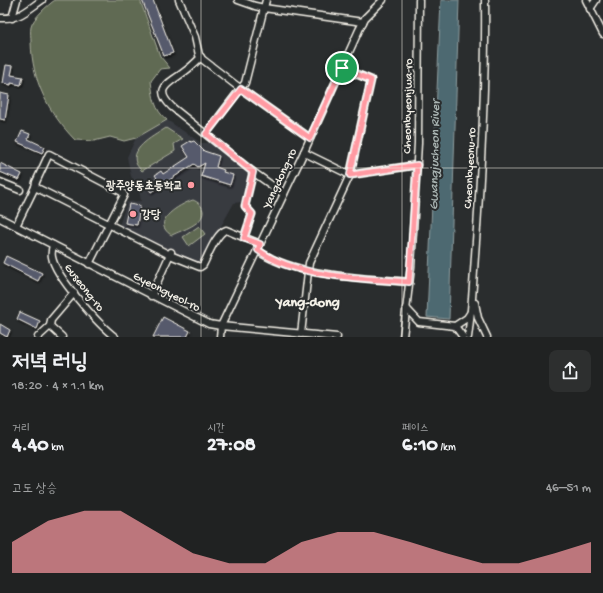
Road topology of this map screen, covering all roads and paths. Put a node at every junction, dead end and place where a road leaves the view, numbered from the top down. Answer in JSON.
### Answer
{"nodes":[{"id":1,"x":17,"y":0,"type":"edge"},
{"id":2,"x":42,"y":0,"type":"edge"},
{"id":3,"x":179,"y":0,"type":"edge"},
{"id":4,"x":238,"y":0,"type":"edge"},
{"id":5,"x":266,"y":0,"type":"edge"},
{"id":6,"x":419,"y":0,"type":"edge"},
{"id":7,"x":485,"y":0,"type":"edge"},
{"id":8,"x":586,"y":0,"type":"edge"},
{"id":9,"x":596,"y":0,"type":"edge"},
{"id":10,"x":383,"y":1,"type":"edge"},
{"id":11,"x":264,"y":8,"type":"junction"},
{"id":12,"x":590,"y":9,"type":"junction"},
{"id":13,"x":0,"y":18,"type":"edge"},
{"id":14,"x":12,"y":18,"type":"junction"},
{"id":15,"x":363,"y":22,"type":"junction"},
{"id":16,"x":603,"y":34,"type":"edge"},
{"id":17,"x":203,"y":60,"type":"junction"},
{"id":18,"x":342,"y":68,"type":"junction"},
{"id":19,"x":241,"y":89,"type":"junction"},
{"id":20,"x":206,"y":134,"type":"junction"},
{"id":21,"x":310,"y":138,"type":"junction"},
{"id":22,"x":304,"y":152,"type":"junction"},
{"id":23,"x":417,"y":165,"type":"junction"},
{"id":24,"x":253,"y":172,"type":"junction"},
{"id":25,"x":350,"y":175,"type":"junction"},
{"id":26,"x":0,"y":182,"type":"edge"},
{"id":27,"x":35,"y":187,"type":"junction"},
{"id":28,"x":20,"y":190,"type":"dead end"},
{"id":29,"x":284,"y":194,"type":"junction"},
{"id":30,"x":0,"y":218,"type":"edge"},
{"id":31,"x":109,"y":224,"type":"junction"},
{"id":32,"x":16,"y":226,"type":"junction"},
{"id":33,"x":244,"y":238,"type":"junction"},
{"id":34,"x":260,"y":244,"type":"junction"},
{"id":35,"x":53,"y":245,"type":"junction"},
{"id":36,"x":258,"y":250,"type":"junction"},
{"id":37,"x":170,"y":253,"type":"junction"},
{"id":38,"x":89,"y":264,"type":"junction"},
{"id":39,"x":308,"y":270,"type":"junction"},
{"id":40,"x":409,"y":282,"type":"junction"},
{"id":41,"x":473,"y":290,"type":"junction"},
{"id":42,"x":74,"y":293,"type":"junction"},
{"id":43,"x":151,"y":296,"type":"junction"},
{"id":44,"x":406,"y":308,"type":"junction"},
{"id":45,"x":472,"y":308,"type":"junction"},
{"id":46,"x":50,"y":326,"type":"junction"},
{"id":47,"x":221,"y":326,"type":"junction"},
{"id":48,"x":454,"y":326,"type":"junction"},
{"id":49,"x":300,"y":334,"type":"junction"},
{"id":50,"x":38,"y":337,"type":"edge"},
{"id":51,"x":62,"y":337,"type":"edge"},
{"id":52,"x":114,"y":337,"type":"edge"},
{"id":53,"x":220,"y":337,"type":"edge"},
{"id":54,"x":337,"y":337,"type":"edge"},
{"id":55,"x":403,"y":337,"type":"edge"},
{"id":56,"x":463,"y":337,"type":"edge"},
{"id":57,"x":468,"y":337,"type":"edge"},
{"id":58,"x":487,"y":337,"type":"edge"}],
"edges":[{"from":1,"to":14,"type":"street"},
{"from":2,"to":14,"type":"street"},
{"from":3,"to":17,"type":"street"},
{"from":4,"to":11,"type":"street"},
{"from":5,"to":11,"type":"street"},
{"from":6,"to":23,"type":"street","name":"Cheonbyeonjwa-ro"},
{"from":7,"to":41,"type":"street","name":"Cheonbyeonu-ro"},
{"from":8,"to":12,"type":"street"},
{"from":9,"to":12,"type":"street"},
{"from":10,"to":15,"type":"street","name":"Yangdong-ro"},
{"from":11,"to":15,"type":"street"},
{"from":11,"to":19,"type":"street"},
{"from":12,"to":16,"type":"street"},
{"from":13,"to":14,"type":"street"},
{"from":15,"to":18,"type":"street","name":"Yangdong-ro"},
{"from":17,"to":19,"type":"street"},
{"from":17,"to":20,"type":"street"},
{"from":18,"to":21,"type":"street","name":"Yangdong-ro"},
{"from":18,"to":25,"type":"street"},
{"from":19,"to":20,"type":"street"},
{"from":19,"to":21,"type":"street"},
{"from":20,"to":24,"type":"street"},
{"from":21,"to":22,"type":"street","name":"Yangdong-ro"},
{"from":22,"to":25,"type":"street"},
{"from":22,"to":29,"type":"street","name":"Yangdong-ro"},
{"from":23,"to":25,"type":"street"},
{"from":23,"to":40,"type":"street","name":"Cheonbyeonjwa-ro"},
{"from":24,"to":29,"type":"street"},
{"from":24,"to":33,"type":"street"},
{"from":25,"to":39,"type":"street"},
{"from":26,"to":28,"type":"street"},
{"from":27,"to":31,"type":"street"},
{"from":27,"to":31,"type":"street"},
{"from":27,"to":32,"type":"street"},
{"from":29,"to":34,"type":"street","name":"Yangdong-ro"},
{"from":30,"to":32,"type":"street","name":"Gyeongyeol-ro"},
{"from":31,"to":37,"type":"street"},
{"from":31,"to":38,"type":"street"},
{"from":32,"to":35,"type":"street","name":"Gyeongyeol-ro"},
{"from":33,"to":34,"type":"street"},
{"from":33,"to":37,"type":"street"},
{"from":34,"to":36,"type":"street","name":"Yangdong-ro"},
{"from":35,"to":38,"type":"street","name":"Gyeongyeol-ro"},
{"from":35,"to":42,"type":"street","name":"Guseong-ro"},
{"from":36,"to":39,"type":"street"},
{"from":36,"to":47,"type":"street","name":"Yangdong-ro"},
{"from":37,"to":43,"type":"street"},
{"from":38,"to":43,"type":"street","name":"Gyeongyeol-ro"},
{"from":39,"to":40,"type":"street"},
{"from":39,"to":49,"type":"street"},
{"from":40,"to":44,"type":"street","name":"Cheonbyeonjwa-ro"},
{"from":41,"to":45,"type":"street","name":"Cheonbyeonu-ro"},
{"from":41,"to":58,"type":"street"},
{"from":42,"to":46,"type":"street"},
{"from":42,"to":52,"type":"street","name":"Guseong-ro"},
{"from":43,"to":47,"type":"street","name":"Gyeongyeol-ro"},
{"from":44,"to":48,"type":"street"},
{"from":44,"to":55,"type":"street","name":"Cheonbyeonjwa-ro"},
{"from":45,"to":48,"type":"street"},
{"from":45,"to":57,"type":"street","name":"Cheonbyeonu-ro"},
{"from":46,"to":50,"type":"street"},
{"from":46,"to":51,"type":"street"},
{"from":47,"to":49,"type":"street","name":"Gyeongyeol-ro"},
{"from":47,"to":53,"type":"street"},
{"from":48,"to":56,"type":"street"},
{"from":49,"to":54,"type":"street","name":"Gyeongyeol-ro"}]}
